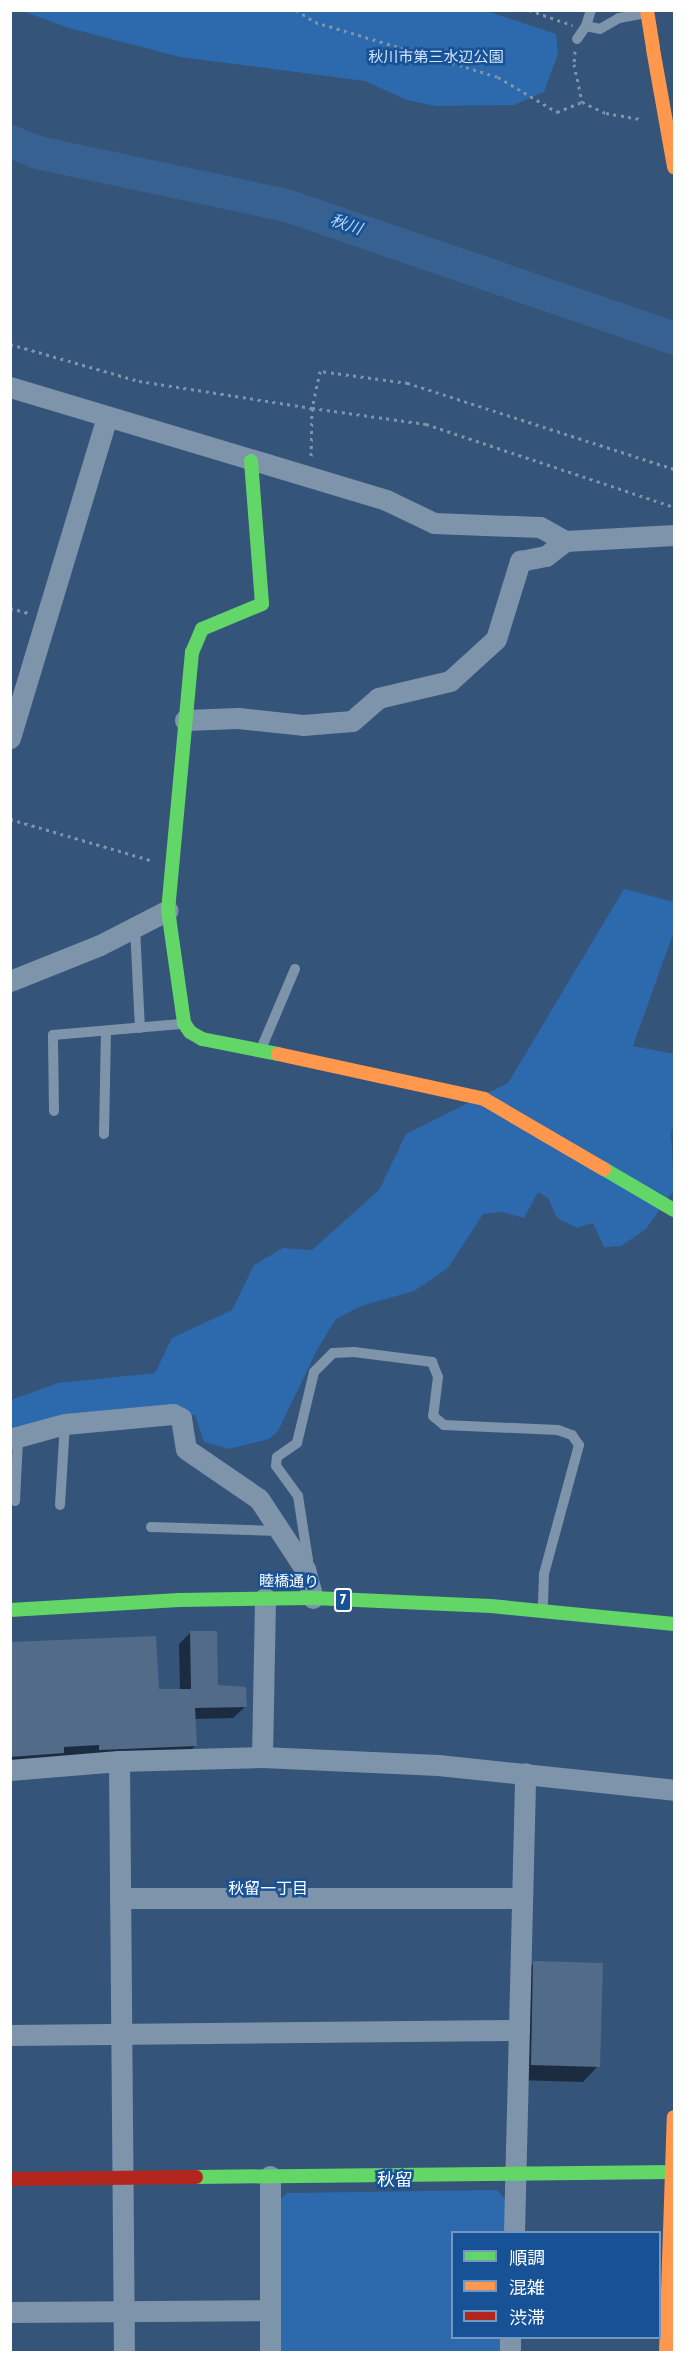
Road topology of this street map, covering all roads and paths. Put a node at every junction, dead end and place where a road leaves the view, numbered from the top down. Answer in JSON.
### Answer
{"nodes":[{"id":1,"x":296,"y":10,"type":"edge"},
{"id":2,"x":529,"y":10,"type":"edge"},
{"id":3,"x":591,"y":10,"type":"edge"},
{"id":4,"x":647,"y":12,"type":"edge"},
{"id":5,"x":586,"y":26,"type":"junction"},
{"id":6,"x":577,"y":39,"type":"junction"},
{"id":7,"x":582,"y":102,"type":"junction"},
{"id":8,"x":651,"y":120,"type":"dead end"},
{"id":9,"x":675,"y":167,"type":"edge"},
{"id":10,"x":10,"y":344,"type":"edge"},
{"id":11,"x":10,"y":387,"type":"edge"},
{"id":12,"x":312,"y":408,"type":"junction"},
{"id":13,"x":107,"y":417,"type":"junction"},
{"id":14,"x":251,"y":461,"type":"junction"},
{"id":15,"x":675,"y":469,"type":"edge"},
{"id":16,"x":310,"y":480,"type":"junction"},
{"id":17,"x":675,"y":507,"type":"edge"},
{"id":18,"x":675,"y":536,"type":"edge"},
{"id":19,"x":565,"y":541,"type":"junction"},
{"id":20,"x":185,"y":720,"type":"junction"},
{"id":21,"x":10,"y":738,"type":"edge"},
{"id":22,"x":10,"y":819,"type":"edge"},
{"id":23,"x":172,"y":867,"type":"junction"},
{"id":24,"x":168,"y":909,"type":"junction"},
{"id":25,"x":135,"y":927,"type":"junction"},
{"id":26,"x":295,"y":969,"type":"dead end"},
{"id":27,"x":10,"y":981,"type":"edge"},
{"id":28,"x":184,"y":1023,"type":"junction"},
{"id":29,"x":140,"y":1028,"type":"junction"},
{"id":30,"x":106,"y":1030,"type":"junction"},
{"id":31,"x":261,"y":1049,"type":"junction"},
{"id":32,"x":54,"y":1111,"type":"dead end"},
{"id":33,"x":104,"y":1134,"type":"dead end"},
{"id":34,"x":675,"y":1210,"type":"edge"},
{"id":35,"x":65,"y":1424,"type":"junction"},
{"id":36,"x":14,"y":1439,"type":"edge"},
{"id":37,"x":15,"y":1501,"type":"dead end"},
{"id":38,"x":60,"y":1505,"type":"dead end"},
{"id":39,"x":150,"y":1527,"type":"dead end"},
{"id":40,"x":282,"y":1531,"type":"junction"},
{"id":41,"x":305,"y":1569,"type":"junction"},
{"id":42,"x":265,"y":1598,"type":"junction"},
{"id":43,"x":313,"y":1598,"type":"junction"},
{"id":44,"x":10,"y":1610,"type":"edge"},
{"id":45,"x":542,"y":1610,"type":"junction"},
{"id":46,"x":675,"y":1624,"type":"edge"},
{"id":47,"x":262,"y":1757,"type":"junction"},
{"id":48,"x":119,"y":1761,"type":"junction"},
{"id":49,"x":10,"y":1770,"type":"edge"},
{"id":50,"x":525,"y":1773,"type":"junction"},
{"id":51,"x":675,"y":1790,"type":"edge"},
{"id":52,"x":120,"y":1898,"type":"junction"},
{"id":53,"x":522,"y":1898,"type":"junction"},
{"id":54,"x":519,"y":2030,"type":"junction"},
{"id":55,"x":121,"y":2034,"type":"junction"},
{"id":56,"x":10,"y":2035,"type":"edge"},
{"id":57,"x":675,"y":2117,"type":"edge"},
{"id":58,"x":674,"y":2172,"type":"edge"},
{"id":59,"x":516,"y":2174,"type":"junction"},
{"id":60,"x":270,"y":2176,"type":"junction"},
{"id":61,"x":122,"y":2178,"type":"junction"},
{"id":62,"x":10,"y":2179,"type":"edge"},
{"id":63,"x":514,"y":2231,"type":"edge"},
{"id":64,"x":270,"y":2310,"type":"junction"},
{"id":65,"x":123,"y":2311,"type":"junction"},
{"id":66,"x":10,"y":2312,"type":"edge"},
{"id":67,"x":668,"y":2350,"type":"edge"},
{"id":68,"x":124,"y":2352,"type":"edge"},
{"id":69,"x":270,"y":2352,"type":"edge"}],
"edges":[{"from":1,"to":7,"type":"path"},
{"from":2,"to":6,"type":"path"},
{"from":3,"to":5,"type":"lane"},
{"from":4,"to":5,"type":"lane"},
{"from":4,"to":9,"type":"street","bridge":true},
{"from":5,"to":6,"type":"lane"},
{"from":6,"to":7,"type":"path"},
{"from":7,"to":8,"type":"path"},
{"from":10,"to":12,"type":"path"},
{"from":11,"to":13,"type":"street"},
{"from":12,"to":15,"type":"path"},
{"from":12,"to":16,"type":"path"},
{"from":12,"to":17,"type":"path"},
{"from":13,"to":14,"type":"street"},
{"from":13,"to":21,"type":"street"},
{"from":14,"to":16,"type":"street"},
{"from":14,"to":20,"type":"street"},
{"from":16,"to":19,"type":"street"},
{"from":18,"to":19,"type":"street"},
{"from":19,"to":20,"type":"street"},
{"from":20,"to":23,"type":"street"},
{"from":22,"to":23,"type":"path"},
{"from":23,"to":24,"type":"street"},
{"from":24,"to":25,"type":"street"},
{"from":24,"to":28,"type":"street"},
{"from":25,"to":27,"type":"street"},
{"from":25,"to":29,"type":"lane"},
{"from":26,"to":31,"type":"lane"},
{"from":28,"to":29,"type":"lane"},
{"from":28,"to":31,"type":"street"},
{"from":29,"to":30,"type":"lane"},
{"from":30,"to":32,"type":"lane"},
{"from":30,"to":33,"type":"lane"},
{"from":31,"to":34,"type":"street"},
{"from":35,"to":36,"type":"street"},
{"from":35,"to":38,"type":"lane"},
{"from":35,"to":40,"type":"street"},
{"from":36,"to":37,"type":"lane"},
{"from":39,"to":40,"type":"lane"},
{"from":40,"to":41,"type":"street"},
{"from":41,"to":43,"type":"street"},
{"from":41,"to":45,"type":"lane"},
{"from":42,"to":43,"type":"street","name":"睦橋通り","number":"7"},
{"from":42,"to":44,"type":"street","name":"睦橋通り","number":"7"},
{"from":42,"to":47,"type":"street"},
{"from":43,"to":45,"type":"street","name":"睦橋通り","number":"7"},
{"from":45,"to":46,"type":"street","name":"睦橋通り","number":"7"},
{"from":47,"to":48,"type":"street"},
{"from":47,"to":50,"type":"street"},
{"from":48,"to":49,"type":"street"},
{"from":48,"to":52,"type":"street"},
{"from":50,"to":51,"type":"street"},
{"from":50,"to":53,"type":"street"},
{"from":52,"to":53,"type":"street"},
{"from":52,"to":55,"type":"street"},
{"from":53,"to":54,"type":"street"},
{"from":54,"to":55,"type":"street"},
{"from":54,"to":59,"type":"street"},
{"from":55,"to":56,"type":"street"},
{"from":55,"to":61,"type":"street"},
{"from":57,"to":58,"type":"street"},
{"from":58,"to":59,"type":"street"},
{"from":58,"to":67,"type":"street"},
{"from":59,"to":60,"type":"street"},
{"from":59,"to":63,"type":"street"},
{"from":60,"to":61,"type":"street"},
{"from":60,"to":64,"type":"street"},
{"from":61,"to":62,"type":"street"},
{"from":61,"to":65,"type":"street"},
{"from":64,"to":65,"type":"street"},
{"from":64,"to":69,"type":"street"},
{"from":65,"to":66,"type":"street"},
{"from":65,"to":68,"type":"street"}]}
